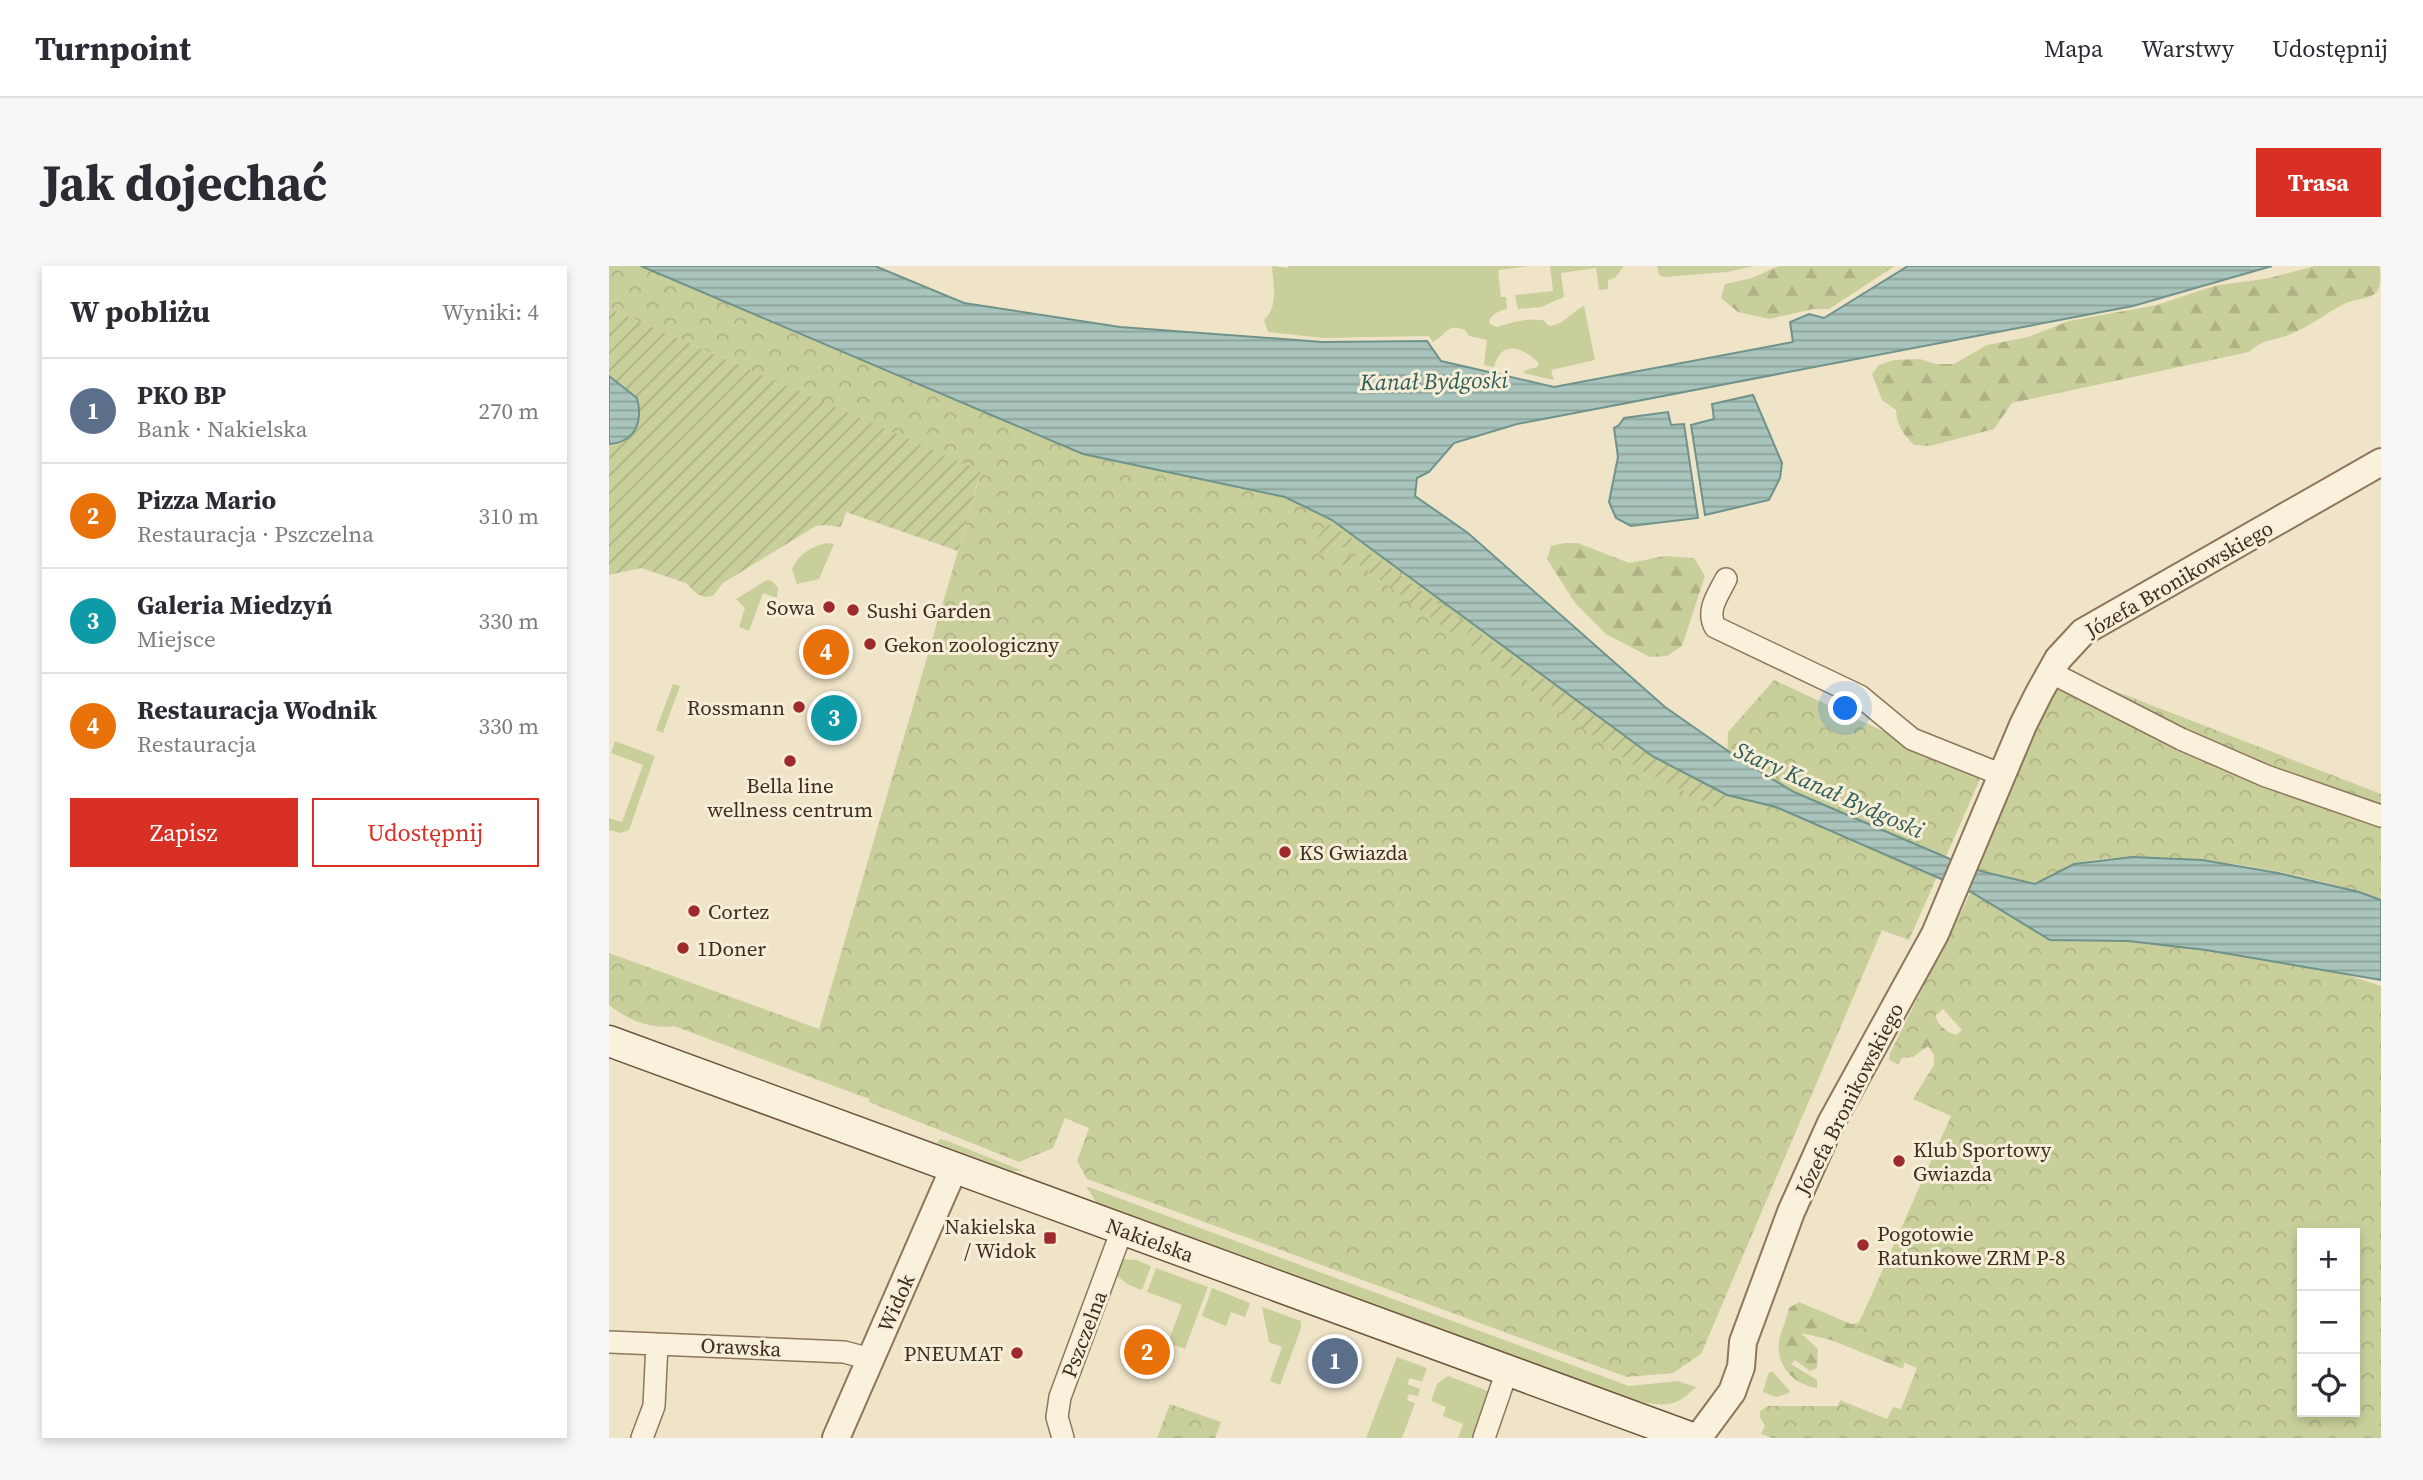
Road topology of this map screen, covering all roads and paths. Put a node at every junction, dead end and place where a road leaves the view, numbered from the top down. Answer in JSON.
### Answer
{"nodes":[{"id":1,"x":2381,"y":462,"type":"edge"},
{"id":2,"x":1726,"y":579,"type":"dead end"},
{"id":3,"x":2050,"y":672,"type":"junction"},
{"id":4,"x":2002,"y":775,"type":"junction"},
{"id":5,"x":2381,"y":816,"type":"edge"},
{"id":6,"x":609,"y":1041,"type":"edge"},
{"id":7,"x":954,"y":1168,"type":"junction"},
{"id":8,"x":1122,"y":1230,"type":"junction"},
{"id":9,"x":609,"y":1342,"type":"edge"},
{"id":10,"x":657,"y":1344,"type":"junction"},
{"id":11,"x":871,"y":1359,"type":"junction"},
{"id":12,"x":1507,"y":1371,"type":"junction"},
{"id":13,"x":642,"y":1438,"type":"edge"},
{"id":14,"x":836,"y":1438,"type":"edge"},
{"id":15,"x":1063,"y":1438,"type":"edge"},
{"id":16,"x":1484,"y":1438,"type":"edge"},
{"id":17,"x":1696,"y":1438,"type":"edge"}],
"edges":[{"from":1,"to":3,"type":"street","name":"Józefa Bronikowskiego"},
{"from":2,"to":4,"type":"street"},
{"from":3,"to":4,"type":"street","name":"Józefa Bronikowskiego"},
{"from":3,"to":5,"type":"street"},
{"from":4,"to":17,"type":"street","name":"Józefa Bronikowskiego"},
{"from":6,"to":7,"type":"main road","name":"Nakielska"},
{"from":7,"to":8,"type":"main road","name":"Nakielska"},
{"from":7,"to":11,"type":"street","name":"Widok"},
{"from":8,"to":12,"type":"main road","name":"Nakielska"},
{"from":8,"to":15,"type":"street","name":"Pszczelna"},
{"from":9,"to":10,"type":"street","name":"Orawska"},
{"from":10,"to":11,"type":"street","name":"Orawska"},
{"from":10,"to":13,"type":"street"},
{"from":11,"to":14,"type":"street","name":"Widok"},
{"from":12,"to":16,"type":"street"},
{"from":12,"to":17,"type":"main road","name":"Nakielska"}]}
